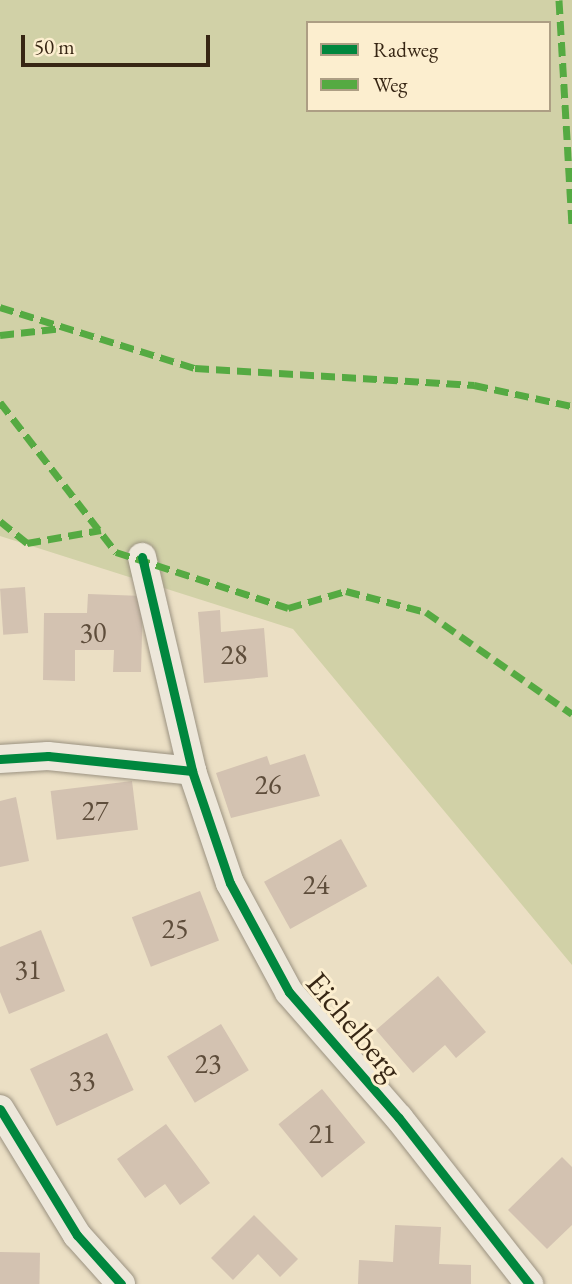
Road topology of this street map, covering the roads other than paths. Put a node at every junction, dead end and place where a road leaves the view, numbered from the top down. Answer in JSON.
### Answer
{"nodes":[{"id":1,"x":142,"y":557,"type":"dead end"},
{"id":2,"x":0,"y":759,"type":"edge"},
{"id":3,"x":192,"y":771,"type":"junction"},
{"id":4,"x":0,"y":1110,"type":"edge"},
{"id":5,"x":121,"y":1284,"type":"edge"},
{"id":6,"x":528,"y":1284,"type":"edge"}],
"edges":[{"from":1,"to":3,"type":"street","name":"Eichelberg"},
{"from":2,"to":3,"type":"street"},
{"from":3,"to":6,"type":"street","name":"Eichelberg"},
{"from":4,"to":5,"type":"street"}]}
